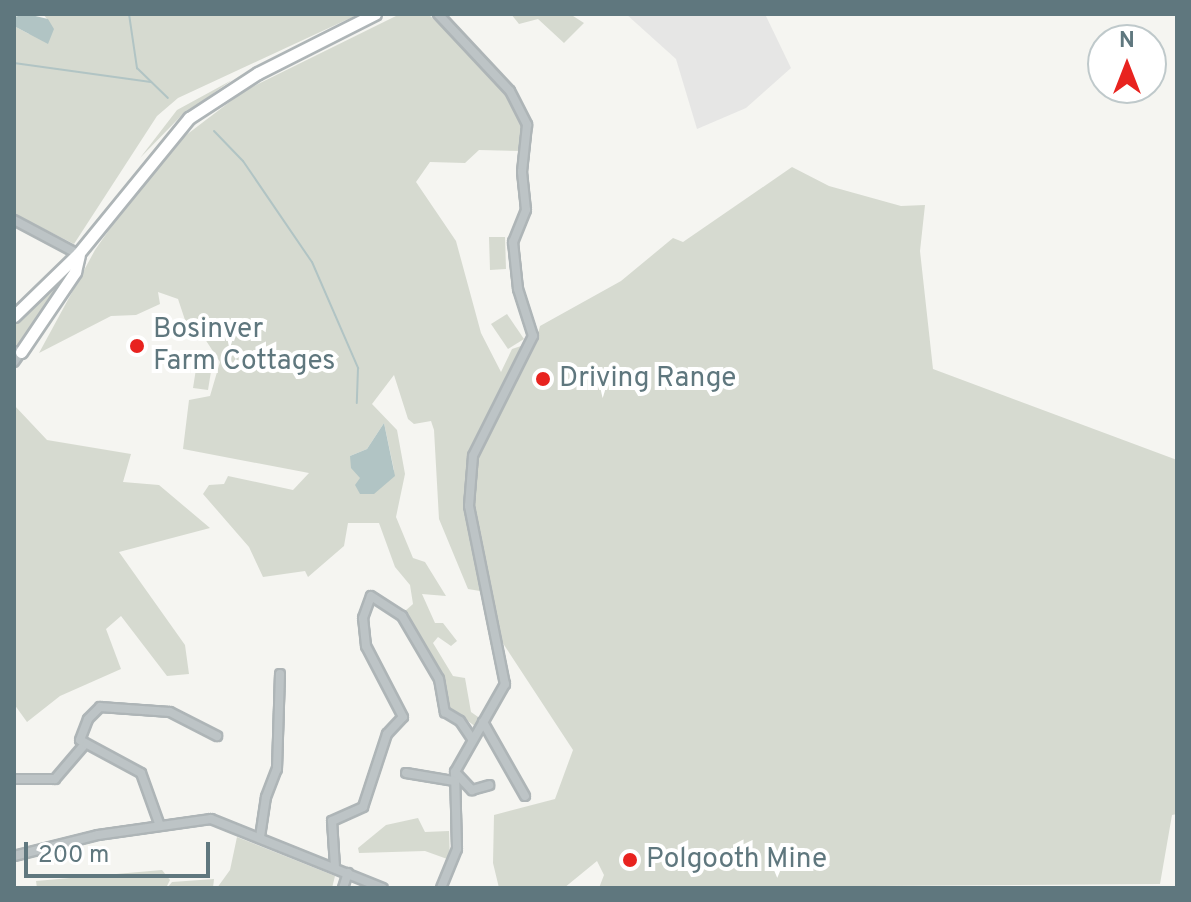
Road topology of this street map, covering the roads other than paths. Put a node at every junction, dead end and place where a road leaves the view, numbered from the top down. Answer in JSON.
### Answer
{"nodes":[{"id":1,"x":375,"y":14,"type":"edge"},
{"id":2,"x":438,"y":14,"type":"edge"},
{"id":3,"x":14,"y":220,"type":"edge"},
{"id":4,"x":78,"y":254,"type":"junction"},
{"id":5,"x":14,"y":316,"type":"edge"},
{"id":6,"x":16,"y":355,"type":"edge"},
{"id":7,"x":280,"y":674,"type":"dead end"},
{"id":8,"x":483,"y":722,"type":"junction"},
{"id":9,"x":217,"y":736,"type":"dead end"},
{"id":10,"x":472,"y":739,"type":"junction"},
{"id":11,"x":84,"y":745,"type":"junction"},
{"id":12,"x":406,"y":773,"type":"dead end"},
{"id":13,"x":454,"y":776,"type":"junction"},
{"id":14,"x":14,"y":779,"type":"edge"},
{"id":15,"x":489,"y":785,"type":"dead end"},
{"id":16,"x":525,"y":796,"type":"dead end"},
{"id":17,"x":160,"y":826,"type":"junction"},
{"id":18,"x":260,"y":837,"type":"junction"},
{"id":19,"x":14,"y":856,"type":"edge"},
{"id":20,"x":335,"y":867,"type":"junction"},
{"id":21,"x":348,"y":873,"type":"junction"},
{"id":22,"x":343,"y":888,"type":"edge"},
{"id":23,"x":383,"y":888,"type":"edge"},
{"id":24,"x":441,"y":888,"type":"edge"}],
"edges":[{"from":1,"to":4,"type":"highway"},
{"from":2,"to":8,"type":"street"},
{"from":3,"to":4,"type":"street"},
{"from":4,"to":5,"type":"highway"},
{"from":4,"to":6,"type":"highway"},
{"from":7,"to":18,"type":"street"},
{"from":8,"to":10,"type":"street"},
{"from":8,"to":16,"type":"street"},
{"from":9,"to":11,"type":"street"},
{"from":10,"to":13,"type":"street"},
{"from":10,"to":20,"type":"street"},
{"from":11,"to":14,"type":"street"},
{"from":11,"to":17,"type":"street"},
{"from":12,"to":13,"type":"street"},
{"from":13,"to":15,"type":"street"},
{"from":13,"to":24,"type":"street"},
{"from":17,"to":18,"type":"street"},
{"from":17,"to":19,"type":"street"},
{"from":18,"to":20,"type":"street"},
{"from":20,"to":21,"type":"street"},
{"from":21,"to":22,"type":"street"},
{"from":21,"to":23,"type":"street"}]}
